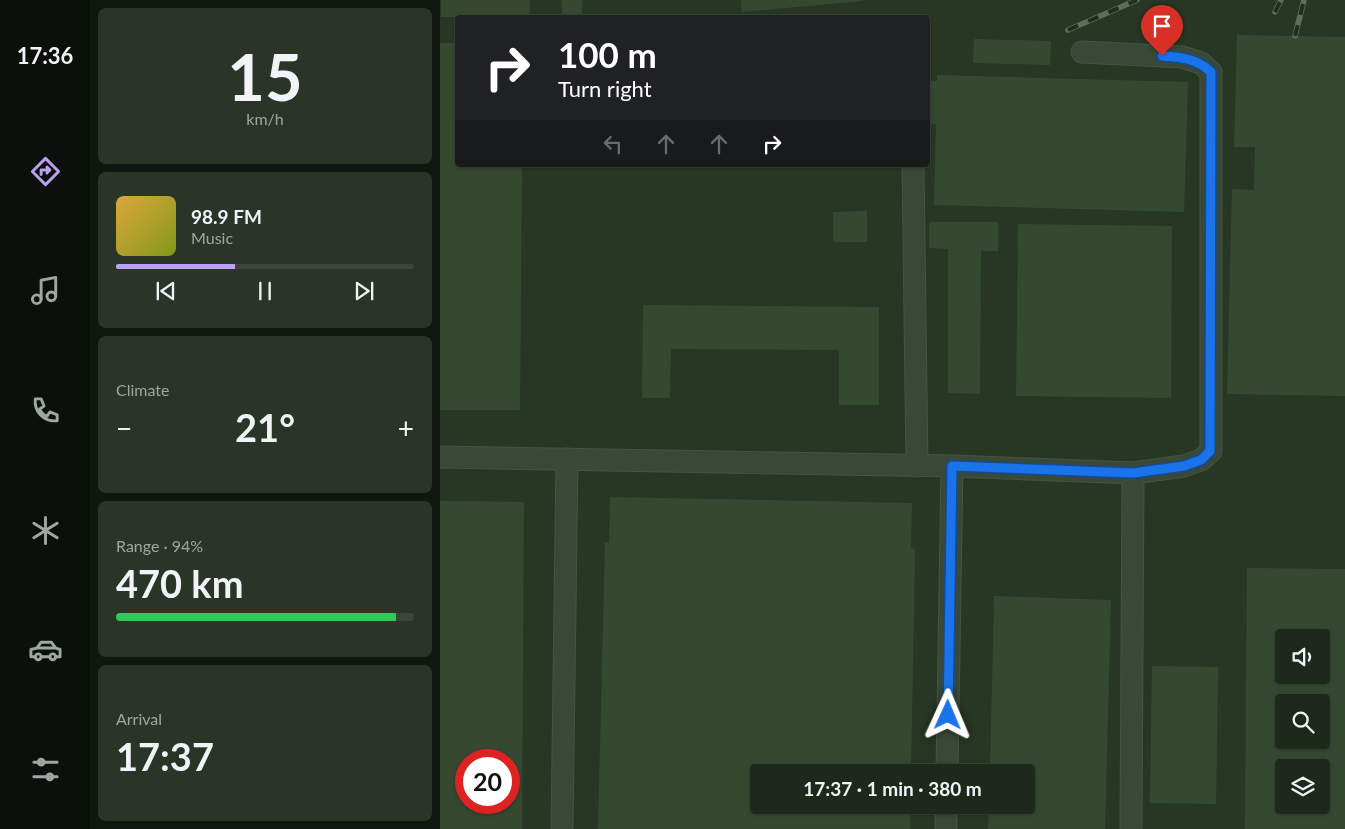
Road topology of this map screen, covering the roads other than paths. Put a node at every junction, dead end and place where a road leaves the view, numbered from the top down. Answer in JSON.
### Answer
{"nodes":[{"id":1,"x":1082,"y":52,"type":"dead end"},
{"id":2,"x":913,"y":167,"type":"edge"},
{"id":3,"x":440,"y":457,"type":"edge"},
{"id":4,"x":567,"y":459,"type":"junction"},
{"id":5,"x":917,"y":466,"type":"junction"},
{"id":6,"x":952,"y":466,"type":"junction"},
{"id":7,"x":1133,"y":473,"type":"junction"},
{"id":8,"x":947,"y":764,"type":"edge"},
{"id":9,"x":946,"y":814,"type":"edge"},
{"id":10,"x":562,"y":829,"type":"edge"},
{"id":11,"x":946,"y":829,"type":"edge"},
{"id":12,"x":1131,"y":829,"type":"edge"}],
"edges":[{"from":1,"to":7,"type":"lane"},
{"from":2,"to":5,"type":"lane"},
{"from":3,"to":4,"type":"lane"},
{"from":4,"to":5,"type":"lane"},
{"from":4,"to":10,"type":"lane"},
{"from":5,"to":6,"type":"lane"},
{"from":6,"to":7,"type":"lane"},
{"from":6,"to":8,"type":"lane"},
{"from":7,"to":12,"type":"lane"},
{"from":9,"to":11,"type":"lane"}]}
